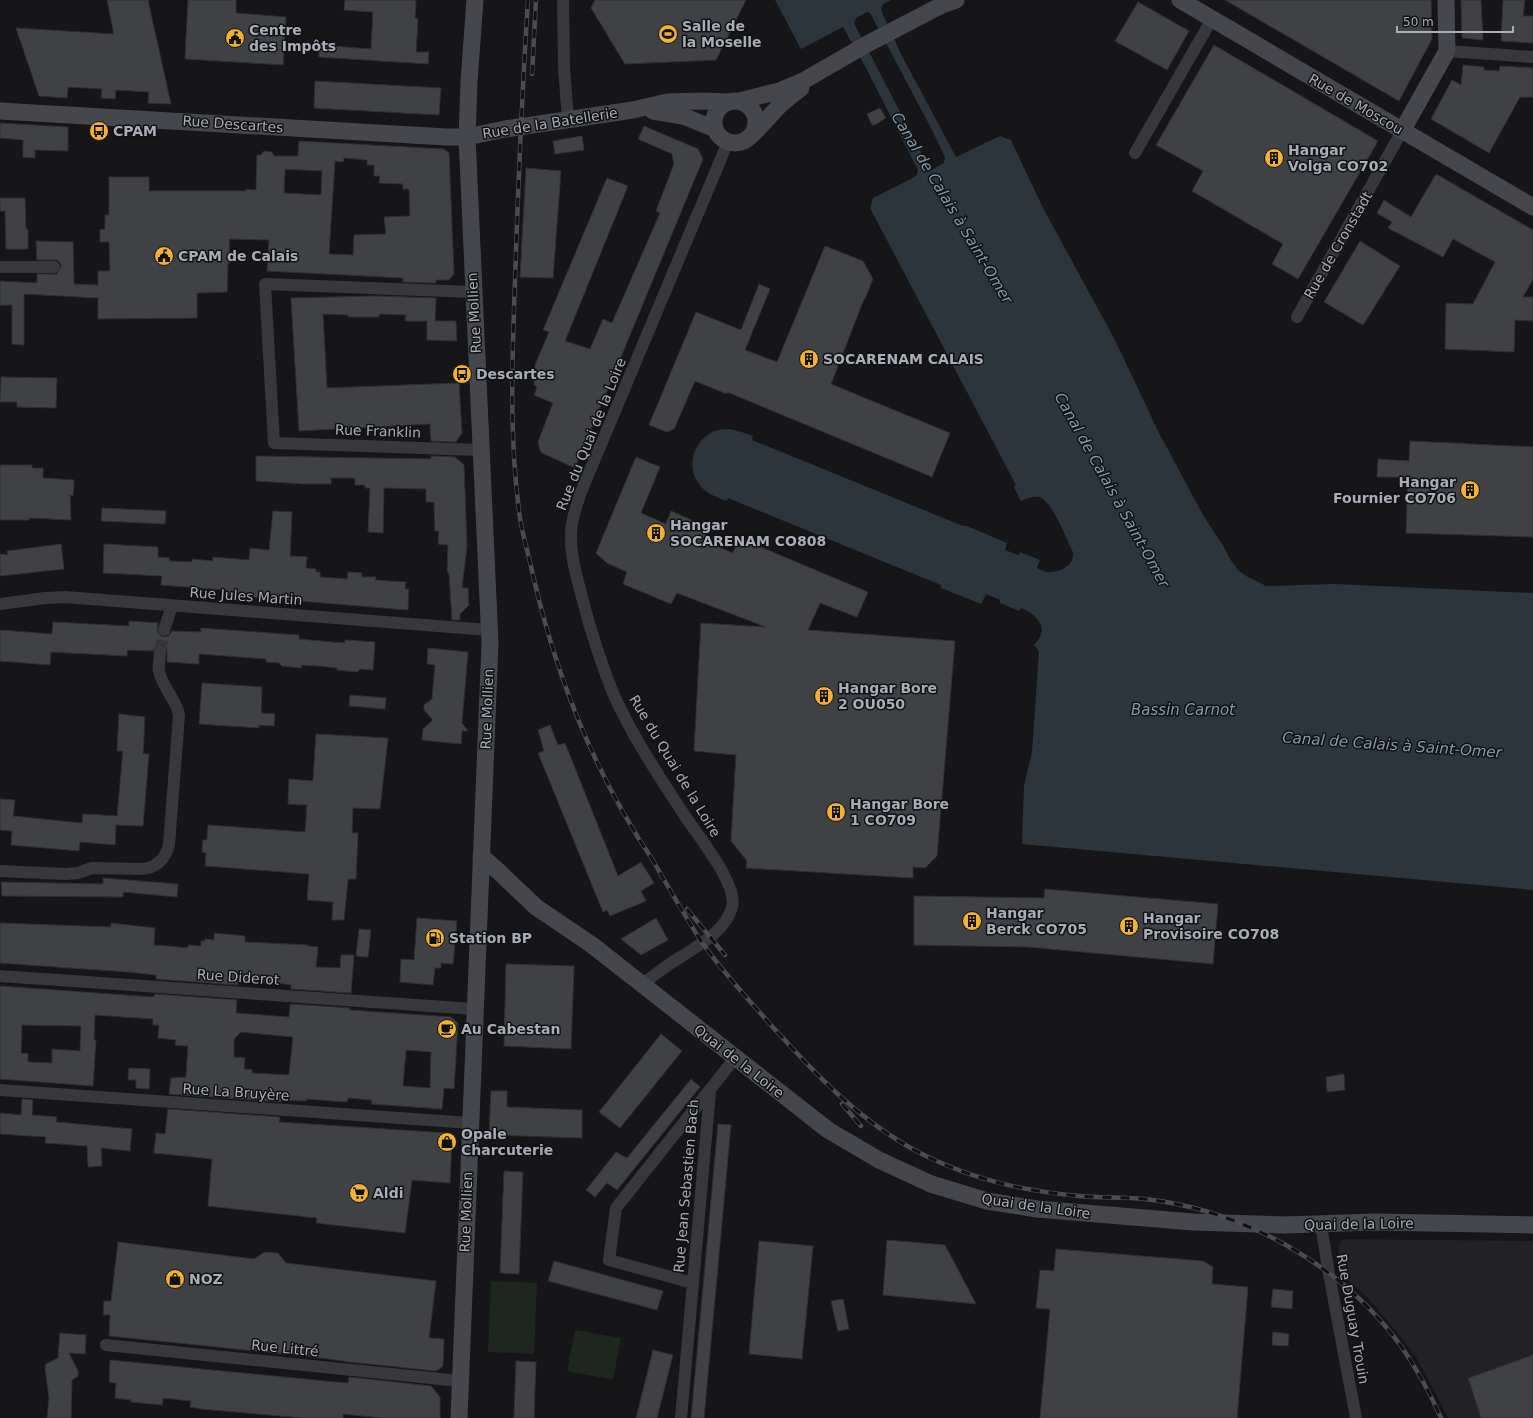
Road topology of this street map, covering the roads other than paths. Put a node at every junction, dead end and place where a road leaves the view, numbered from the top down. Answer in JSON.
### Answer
{"nodes":[{"id":1,"x":475,"y":0,"type":"edge"},
{"id":2,"x":563,"y":0,"type":"edge"},
{"id":3,"x":1180,"y":0,"type":"edge"},
{"id":4,"x":1446,"y":0,"type":"edge"},
{"id":5,"x":949,"y":2,"type":"edge"},
{"id":6,"x":1212,"y":19,"type":"junction"},
{"id":7,"x":1447,"y":51,"type":"junction"},
{"id":8,"x":1533,"y":57,"type":"edge"},
{"id":9,"x":824,"y":70,"type":"junction"},
{"id":10,"x":734,"y":102,"type":"junction"},
{"id":11,"x":633,"y":110,"type":"junction"},
{"id":12,"x":0,"y":111,"type":"edge"},
{"id":13,"x":568,"y":120,"type":"junction"},
{"id":14,"x":715,"y":129,"type":"junction"},
{"id":15,"x":1402,"y":131,"type":"junction"},
{"id":16,"x":754,"y":133,"type":"junction"},
{"id":17,"x":467,"y":137,"type":"junction"},
{"id":18,"x":728,"y":142,"type":"junction"},
{"id":19,"x":1135,"y":153,"type":"dead end"},
{"id":20,"x":1533,"y":207,"type":"edge"},
{"id":21,"x":0,"y":267,"type":"edge"},
{"id":22,"x":54,"y":267,"type":"dead end"},
{"id":23,"x":473,"y":292,"type":"junction"},
{"id":24,"x":1297,"y":316,"type":"dead end"},
{"id":25,"x":480,"y":450,"type":"junction"},
{"id":26,"x":0,"y":604,"type":"edge"},
{"id":27,"x":172,"y":606,"type":"junction"},
{"id":28,"x":164,"y":630,"type":"tunnel mouth"},
{"id":29,"x":489,"y":630,"type":"junction"},
{"id":30,"x":160,"y":652,"type":"tunnel mouth"},
{"id":31,"x":481,"y":856,"type":"junction"},
{"id":32,"x":0,"y":871,"type":"edge"},
{"id":33,"x":0,"y":976,"type":"edge"},
{"id":34,"x":642,"y":984,"type":"junction"},
{"id":35,"x":474,"y":1009,"type":"junction"},
{"id":36,"x":735,"y":1058,"type":"junction"},
{"id":37,"x":0,"y":1090,"type":"edge"},
{"id":38,"x":710,"y":1092,"type":"junction"},
{"id":39,"x":470,"y":1123,"type":"junction"},
{"id":40,"x":1321,"y":1225,"type":"junction"},
{"id":41,"x":1533,"y":1225,"type":"edge"},
{"id":42,"x":692,"y":1283,"type":"junction"},
{"id":43,"x":106,"y":1344,"type":"dead end"},
{"id":44,"x":460,"y":1382,"type":"junction"},
{"id":45,"x":459,"y":1418,"type":"edge"},
{"id":46,"x":681,"y":1418,"type":"edge"},
{"id":47,"x":1356,"y":1418,"type":"edge"}],
"edges":[{"from":1,"to":17,"type":"street","name":"Rue Mollien"},
{"from":2,"to":13,"type":"street"},
{"from":3,"to":6,"type":"street","name":"Rue de Moscou"},
{"from":4,"to":7,"type":"street"},
{"from":5,"to":9,"type":"street","name":"Rue de la Batellerie"},
{"from":6,"to":15,"type":"street","name":"Rue de Moscou"},
{"from":6,"to":19,"type":"street"},
{"from":7,"to":8,"type":"street"},
{"from":7,"to":15,"type":"street","name":"Rue de Cronstadt"},
{"from":9,"to":10,"type":"street","name":"Rue de la Batellerie"},
{"from":9,"to":16,"type":"street","name":"Rue de la Batellerie"},
{"from":10,"to":11,"type":"street","name":"Rue de la Batellerie"},
{"from":10,"to":14,"type":"street"},
{"from":10,"to":16,"type":"street"},
{"from":11,"to":13,"type":"street","name":"Rue de la Batellerie"},
{"from":11,"to":14,"type":"street","name":"Rue de la Batellerie"},
{"from":12,"to":17,"type":"street","name":"Rue Descartes"},
{"from":13,"to":17,"type":"street","name":"Rue de la Batellerie"},
{"from":14,"to":18,"type":"street"},
{"from":15,"to":20,"type":"street","name":"Rue de Moscou"},
{"from":15,"to":24,"type":"street","name":"Rue de Cronstadt"},
{"from":16,"to":18,"type":"street"},
{"from":17,"to":23,"type":"street","name":"Rue Mollien"},
{"from":18,"to":34,"type":"street","name":"Rue du Quai de la Loire"},
{"from":21,"to":22,"type":"street"},
{"from":23,"to":25,"type":"street","name":"Rue Mollien"},
{"from":23,"to":25,"type":"street","name":"Rue Franklin"},
{"from":25,"to":29,"type":"street","name":"Rue Mollien"},
{"from":26,"to":27,"type":"street","name":"Rue Jules Martin"},
{"from":27,"to":28,"type":"street"},
{"from":27,"to":29,"type":"street","name":"Rue Jules Martin"},
{"from":29,"to":31,"type":"street","name":"Rue Mollien"},
{"from":30,"to":32,"type":"street"},
{"from":31,"to":34,"type":"street","name":"Quai de la Loire"},
{"from":31,"to":35,"type":"street","name":"Rue Mollien"},
{"from":33,"to":35,"type":"street","name":"Rue Diderot"},
{"from":34,"to":36,"type":"street","name":"Quai de la Loire"},
{"from":35,"to":39,"type":"street","name":"Rue Mollien"},
{"from":36,"to":38,"type":"street","name":"Rue Jean Sebastien Bach"},
{"from":36,"to":40,"type":"street","name":"Quai de la Loire"},
{"from":37,"to":39,"type":"street","name":"Rue La Bruyère"},
{"from":38,"to":42,"type":"street","name":"Rue Jean Sebastien Bach"},
{"from":38,"to":42,"type":"street","name":"Rue Jean Sebastien Bach"},
{"from":39,"to":44,"type":"street","name":"Rue Mollien"},
{"from":40,"to":41,"type":"street","name":"Quai de la Loire"},
{"from":40,"to":47,"type":"street","name":"Rue Duguay Trouin"},
{"from":42,"to":46,"type":"street","name":"Rue Jean Sebastien Bach"},
{"from":43,"to":44,"type":"street","name":"Rue Littré"},
{"from":44,"to":45,"type":"street","name":"Rue Mollien"}]}
